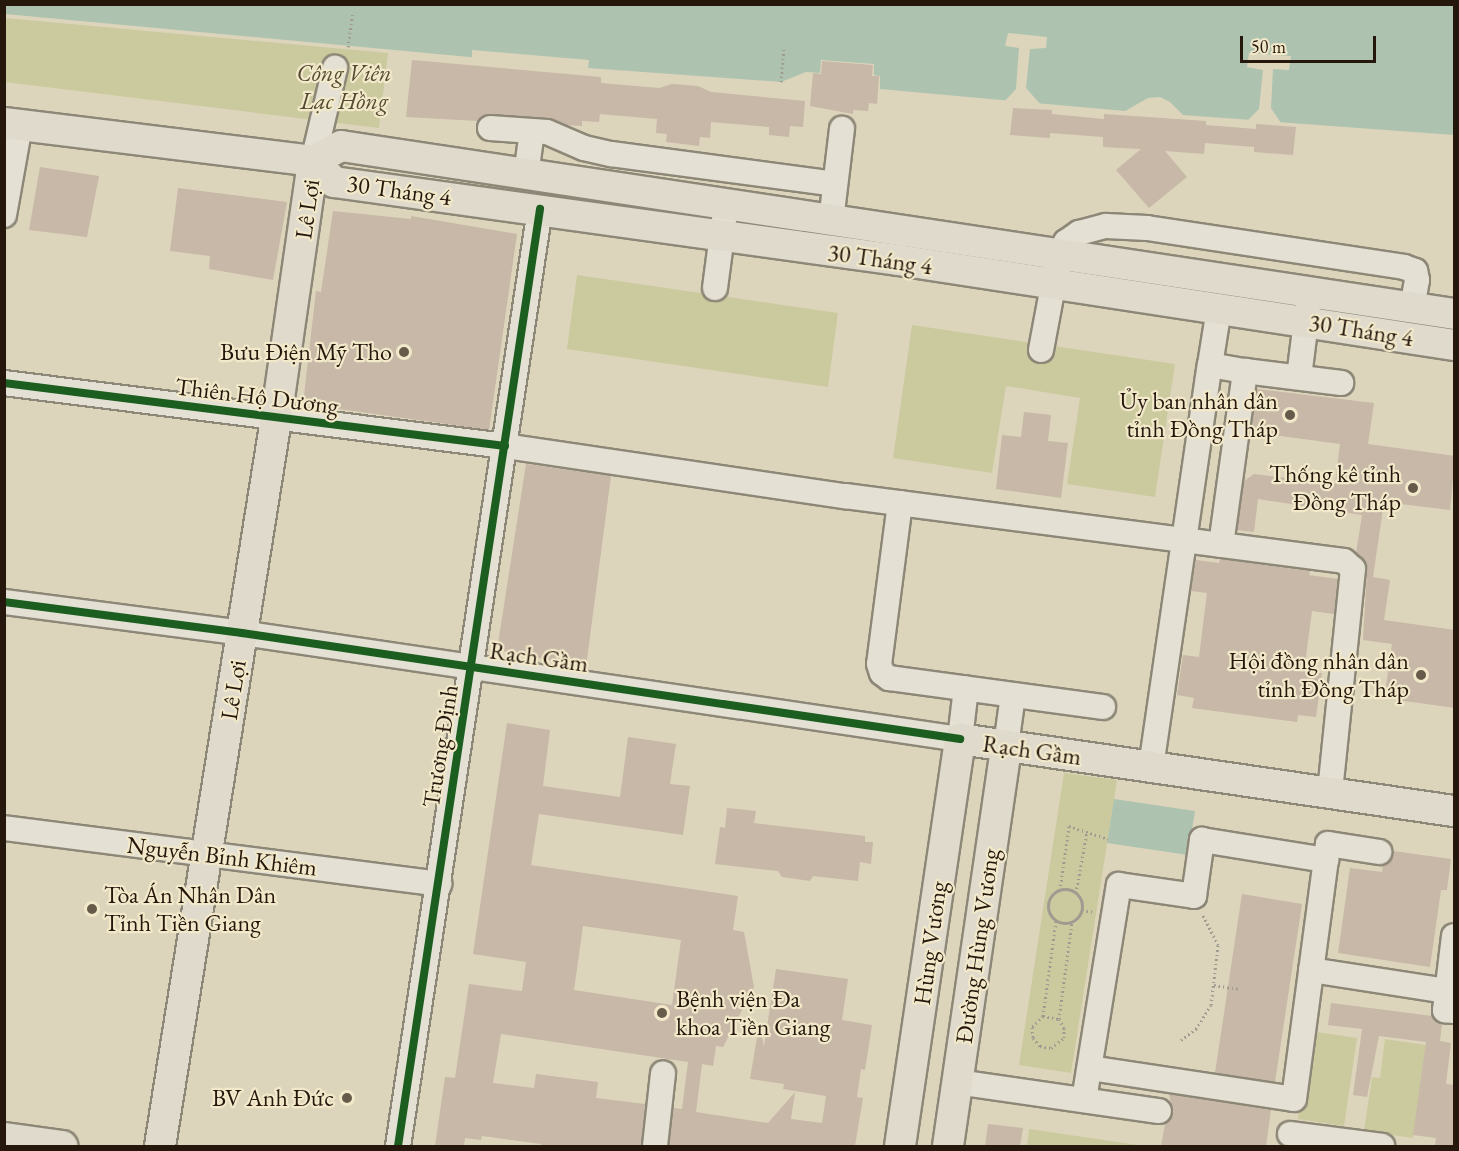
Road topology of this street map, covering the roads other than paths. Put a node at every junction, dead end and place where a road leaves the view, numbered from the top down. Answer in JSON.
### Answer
{"nodes":[{"id":1,"x":334,"y":68,"type":"dead end"},
{"id":2,"x":12,"y":124,"type":"edge"},
{"id":3,"x":490,"y":128,"type":"dead end"},
{"id":4,"x":842,"y":129,"type":"dead end"},
{"id":5,"x":532,"y":131,"type":"junction"},
{"id":6,"x":314,"y":161,"type":"junction"},
{"id":7,"x":684,"y":164,"type":"junction"},
{"id":8,"x":535,"y":176,"type":"junction"},
{"id":9,"x":836,"y":184,"type":"junction"},
{"id":10,"x":679,"y":198,"type":"junction"},
{"id":11,"x":726,"y":205,"type":"junction"},
{"id":12,"x":540,"y":209,"type":"junction"},
{"id":13,"x":4,"y":215,"type":"edge"},
{"id":14,"x":831,"y":220,"type":"junction"},
{"id":15,"x":903,"y":231,"type":"junction"},
{"id":16,"x":720,"y":236,"type":"junction"},
{"id":17,"x":1059,"y":254,"type":"junction"},
{"id":18,"x":898,"y":260,"type":"junction"},
{"id":19,"x":1053,"y":285,"type":"junction"},
{"id":20,"x":715,"y":288,"type":"dead end"},
{"id":21,"x":1311,"y":292,"type":"junction"},
{"id":22,"x":1412,"y":307,"type":"junction"},
{"id":23,"x":1219,"y":309,"type":"junction"},
{"id":24,"x":1455,"y":314,"type":"edge"},
{"id":25,"x":1306,"y":321,"type":"junction"},
{"id":26,"x":1406,"y":337,"type":"junction"},
{"id":27,"x":1455,"y":345,"type":"edge"},
{"id":28,"x":1041,"y":350,"type":"dead end"},
{"id":29,"x":1210,"y":365,"type":"junction"},
{"id":30,"x":1245,"y":371,"type":"junction"},
{"id":31,"x":1299,"y":377,"type":"junction"},
{"id":32,"x":4,"y":383,"type":"edge"},
{"id":33,"x":1341,"y":383,"type":"dead end"},
{"id":34,"x":276,"y":418,"type":"junction"},
{"id":35,"x":505,"y":446,"type":"junction"},
{"id":36,"x":1194,"y":460,"type":"junction"},
{"id":37,"x":1232,"y":464,"type":"junction"},
{"id":38,"x":900,"y":503,"type":"junction"},
{"id":39,"x":1184,"y":540,"type":"junction"},
{"id":40,"x":1221,"y":545,"type":"junction"},
{"id":41,"x":4,"y":602,"type":"edge"},
{"id":42,"x":242,"y":633,"type":"junction"},
{"id":43,"x":472,"y":667,"type":"junction"},
{"id":44,"x":966,"y":688,"type":"junction"},
{"id":45,"x":1013,"y":695,"type":"junction"},
{"id":46,"x":1102,"y":706,"type":"dead end"},
{"id":47,"x":960,"y":739,"type":"junction"},
{"id":48,"x":1006,"y":746,"type":"junction"},
{"id":49,"x":1152,"y":767,"type":"junction"},
{"id":50,"x":1330,"y":793,"type":"junction"},
{"id":51,"x":1455,"y":811,"type":"edge"},
{"id":52,"x":4,"y":828,"type":"edge"},
{"id":53,"x":1379,"y":852,"type":"dead end"},
{"id":54,"x":207,"y":854,"type":"junction"},
{"id":55,"x":1326,"y":860,"type":"junction"},
{"id":56,"x":439,"y":884,"type":"junction"},
{"id":57,"x":1455,"y":936,"type":"edge"},
{"id":58,"x":1311,"y":970,"type":"junction"},
{"id":59,"x":1451,"y":1001,"type":"edge"},
{"id":60,"x":1090,"y":1068,"type":"junction"},
{"id":61,"x":663,"y":1073,"type":"dead end"},
{"id":62,"x":911,"y":1075,"type":"junction"},
{"id":63,"x":957,"y":1082,"type":"junction"},
{"id":64,"x":1294,"y":1099,"type":"junction"},
{"id":65,"x":1084,"y":1100,"type":"junction"},
{"id":66,"x":1159,"y":1111,"type":"dead end"},
{"id":67,"x":4,"y":1138,"type":"edge"},
{"id":68,"x":1289,"y":1140,"type":"edge"},
{"id":69,"x":59,"y":1146,"type":"edge"},
{"id":70,"x":160,"y":1146,"type":"edge"},
{"id":71,"x":398,"y":1146,"type":"edge"},
{"id":72,"x":655,"y":1146,"type":"edge"},
{"id":73,"x":900,"y":1146,"type":"edge"},
{"id":74,"x":948,"y":1146,"type":"edge"},
{"id":75,"x":1382,"y":1146,"type":"edge"}],
"edges":[{"from":1,"to":6,"type":"street"},
{"from":2,"to":6,"type":"main road"},
{"from":2,"to":13,"type":"street"},
{"from":3,"to":5,"type":"street"},
{"from":4,"to":9,"type":"street"},
{"from":5,"to":7,"type":"street"},
{"from":5,"to":8,"type":"street"},
{"from":6,"to":8,"type":"main road","name":"30 Tháng 4"},
{"from":6,"to":12,"type":"main road","name":"30 Tháng 4"},
{"from":6,"to":34,"type":"main road","name":"Lê Lợi"},
{"from":7,"to":9,"type":"street"},
{"from":7,"to":10,"type":"street"},
{"from":8,"to":10,"type":"main road","name":"30 Tháng 4"},
{"from":8,"to":12,"type":"main road"},
{"from":9,"to":14,"type":"street"},
{"from":10,"to":11,"type":"main road","name":"30 Tháng 4"},
{"from":11,"to":14,"type":"main road","name":"30 Tháng 4"},
{"from":11,"to":16,"type":"street"},
{"from":12,"to":16,"type":"main road","name":"30 Tháng 4"},
{"from":12,"to":35,"type":"street","name":"Trương Định"},
{"from":14,"to":15,"type":"main road","name":"30 Tháng 4"},
{"from":15,"to":17,"type":"main road","name":"30 Tháng 4"},
{"from":15,"to":18,"type":"street"},
{"from":16,"to":18,"type":"main road","name":"30 Tháng 4"},
{"from":16,"to":20,"type":"street"},
{"from":17,"to":19,"type":"street"},
{"from":17,"to":21,"type":"main road","name":"30 Tháng 4"},
{"from":17,"to":22,"type":"street"},
{"from":18,"to":19,"type":"main road","name":"30 Tháng 4"},
{"from":19,"to":23,"type":"main road","name":"30 Tháng 4"},
{"from":19,"to":28,"type":"street"},
{"from":21,"to":22,"type":"main road","name":"30 Tháng 4"},
{"from":21,"to":25,"type":"street"},
{"from":22,"to":24,"type":"main road","name":"30 Tháng 4"},
{"from":22,"to":26,"type":"main road"},
{"from":23,"to":25,"type":"main road","name":"30 Tháng 4"},
{"from":23,"to":29,"type":"street"},
{"from":25,"to":26,"type":"main road","name":"30 Tháng 4"},
{"from":25,"to":31,"type":"street"},
{"from":26,"to":27,"type":"main road","name":"30 Tháng 4"},
{"from":29,"to":30,"type":"street"},
{"from":29,"to":36,"type":"street"},
{"from":30,"to":31,"type":"street"},
{"from":30,"to":37,"type":"street"},
{"from":31,"to":33,"type":"street"},
{"from":32,"to":34,"type":"street","name":"Thiên Hộ Dương"},
{"from":34,"to":35,"type":"street","name":"Thiên Hộ Dương"},
{"from":34,"to":42,"type":"main road","name":"Lê Lợi"},
{"from":35,"to":38,"type":"street","name":"Thiên Hộ Dương"},
{"from":35,"to":43,"type":"street","name":"Trương Định"},
{"from":36,"to":37,"type":"street"},
{"from":36,"to":39,"type":"street"},
{"from":37,"to":40,"type":"street"},
{"from":38,"to":39,"type":"street","name":"Thiên Hộ Dương"},
{"from":38,"to":44,"type":"street"},
{"from":39,"to":40,"type":"street","name":"Thiên Hộ Dương"},
{"from":39,"to":49,"type":"street"},
{"from":40,"to":50,"type":"street","name":"Thiên Hộ Dương"},
{"from":41,"to":42,"type":"street","name":"Rạch Gầm"},
{"from":42,"to":43,"type":"street","name":"Rạch Gầm"},
{"from":42,"to":54,"type":"main road","name":"Lê Lợi"},
{"from":43,"to":47,"type":"street","name":"Rạch Gầm"},
{"from":43,"to":56,"type":"street","name":"Trương Định"},
{"from":44,"to":45,"type":"street"},
{"from":44,"to":47,"type":"street"},
{"from":45,"to":46,"type":"street"},
{"from":45,"to":48,"type":"street"},
{"from":47,"to":48,"type":"main road","name":"Rạch Gầm"},
{"from":47,"to":62,"type":"main road","name":"Hùng Vương"},
{"from":48,"to":49,"type":"main road","name":"Rạch Gầm"},
{"from":48,"to":63,"type":"main road","name":"Đường Hùng Vương"},
{"from":49,"to":50,"type":"main road","name":"Rạch Gầm"},
{"from":50,"to":51,"type":"main road","name":"Rạch Gầm"},
{"from":52,"to":54,"type":"street","name":"Nguyễn Bỉnh Khiêm"},
{"from":53,"to":55,"type":"street"},
{"from":54,"to":56,"type":"street","name":"Nguyễn Bỉnh Khiêm"},
{"from":54,"to":70,"type":"main road","name":"Lê Lợi"},
{"from":55,"to":58,"type":"street"},
{"from":55,"to":60,"type":"street"},
{"from":56,"to":71,"type":"street","name":"Trương Định"},
{"from":57,"to":59,"type":"street"},
{"from":58,"to":59,"type":"street"},
{"from":58,"to":64,"type":"street"},
{"from":60,"to":64,"type":"street"},
{"from":60,"to":65,"type":"street"},
{"from":61,"to":72,"type":"street"},
{"from":62,"to":63,"type":"main road"},
{"from":62,"to":73,"type":"main road","name":"Hùng Vương"},
{"from":63,"to":65,"type":"street"},
{"from":63,"to":74,"type":"main road","name":"Đường Hùng Vương"},
{"from":64,"to":68,"type":"street"},
{"from":65,"to":66,"type":"street"},
{"from":67,"to":69,"type":"main road"},
{"from":68,"to":75,"type":"street"}]}
